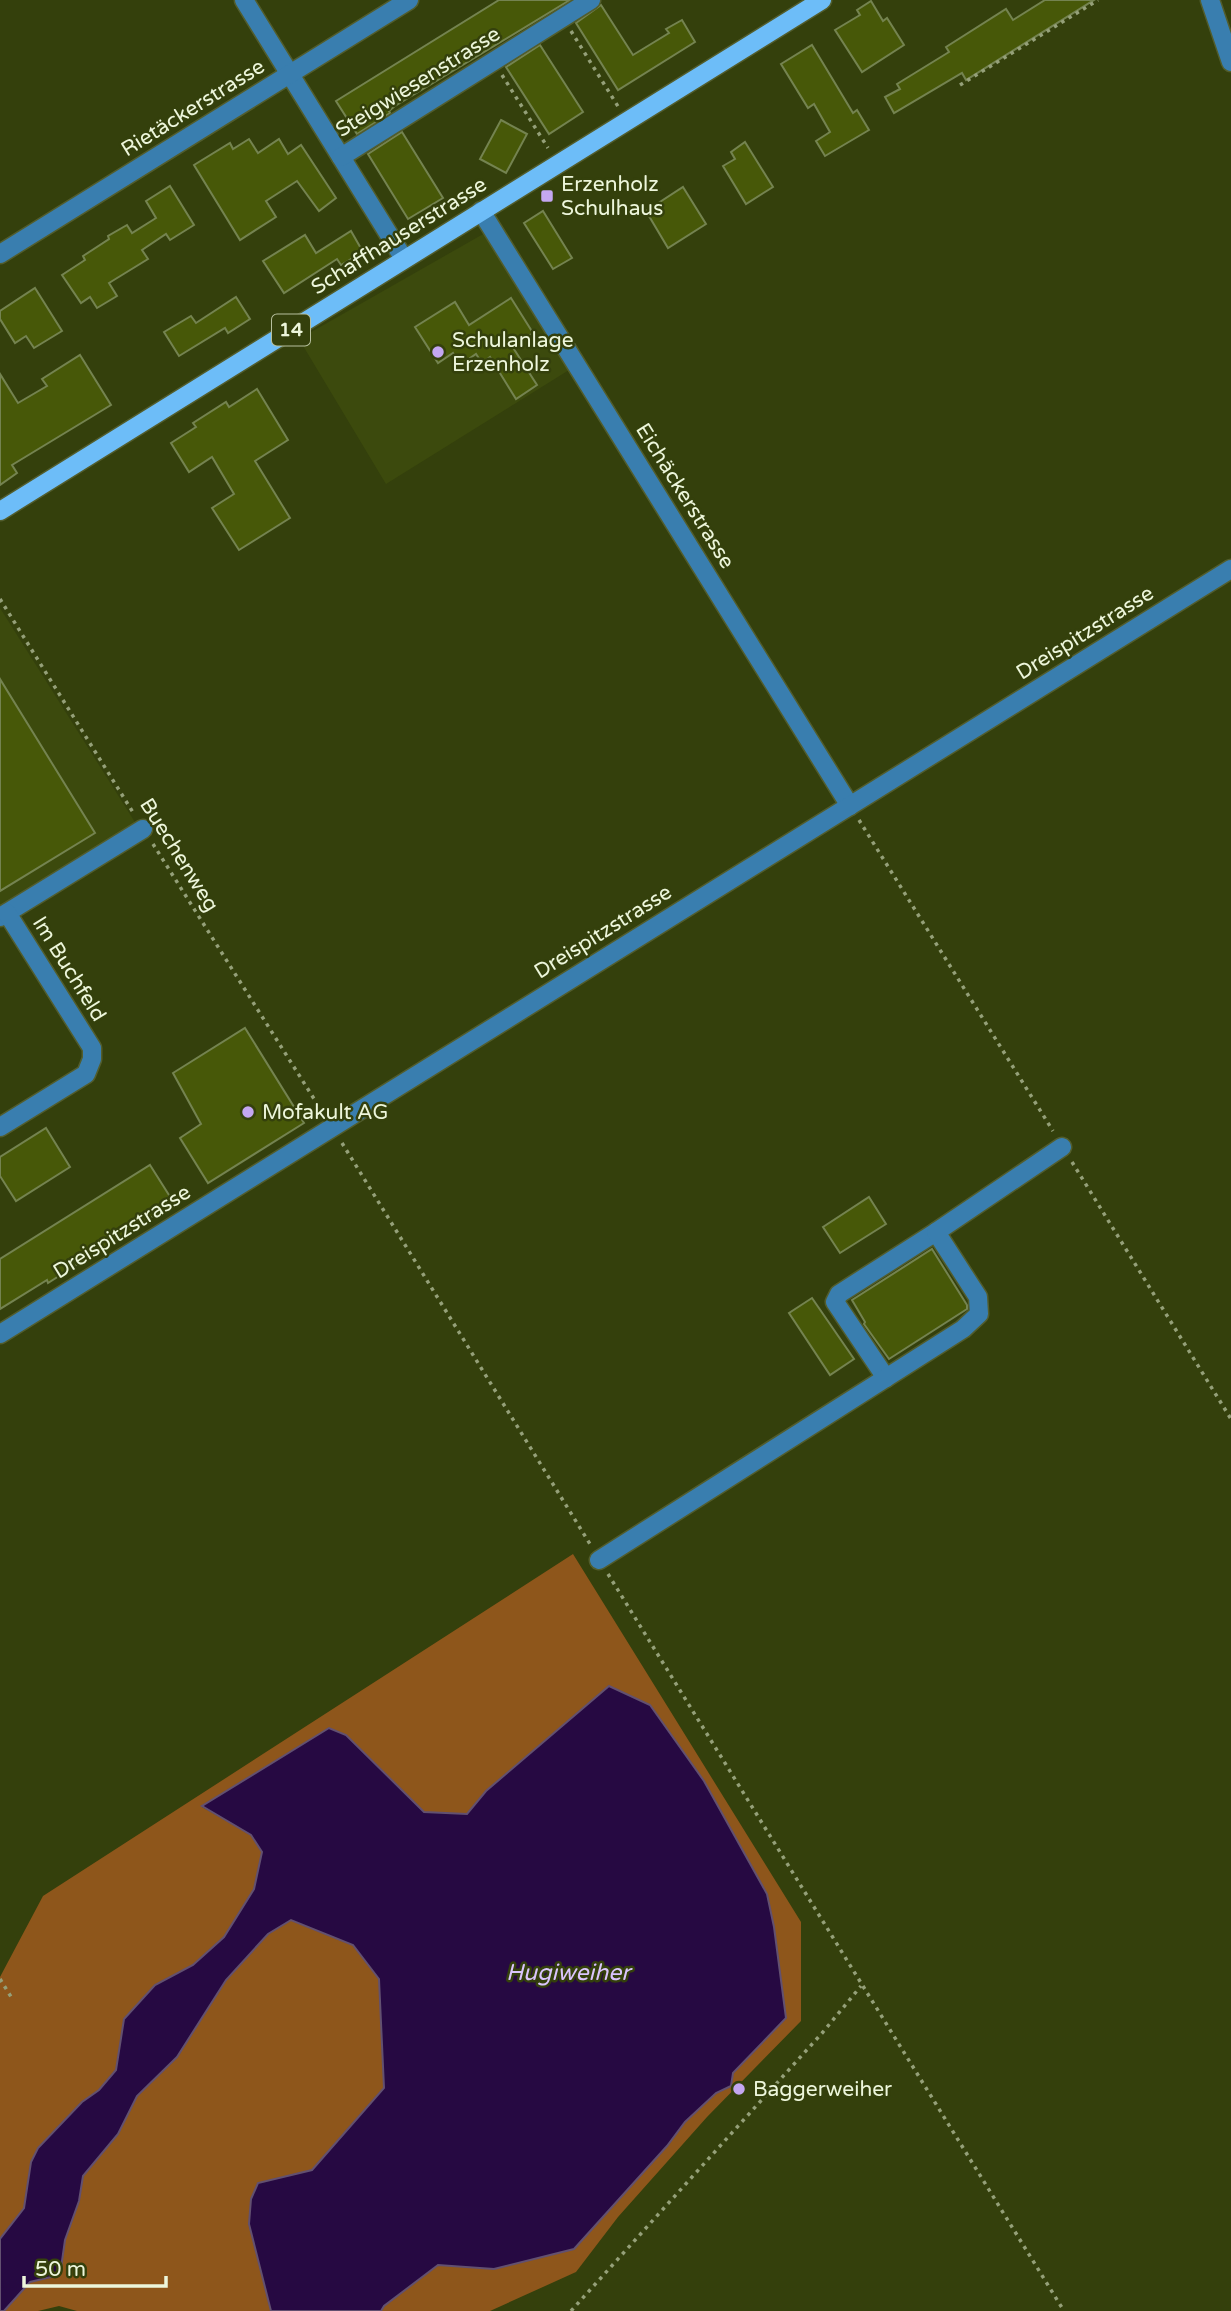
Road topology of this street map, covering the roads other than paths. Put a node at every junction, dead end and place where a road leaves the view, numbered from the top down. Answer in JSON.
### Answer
{"nodes":[{"id":1,"x":244,"y":0,"type":"edge"},
{"id":2,"x":410,"y":0,"type":"edge"},
{"id":3,"x":591,"y":0,"type":"edge"},
{"id":4,"x":821,"y":0,"type":"edge"},
{"id":5,"x":1210,"y":0,"type":"edge"},
{"id":6,"x":1231,"y":62,"type":"edge"},
{"id":7,"x":290,"y":75,"type":"junction"},
{"id":8,"x":341,"y":157,"type":"junction"},
{"id":9,"x":481,"y":211,"type":"junction"},
{"id":10,"x":0,"y":254,"type":"edge"},
{"id":11,"x":404,"y":259,"type":"junction"},
{"id":12,"x":0,"y":511,"type":"edge"},
{"id":13,"x":1231,"y":569,"type":"edge"},
{"id":14,"x":850,"y":806,"type":"junction"},
{"id":15,"x":143,"y":829,"type":"road end"},
{"id":16,"x":4,"y":915,"type":"edge"},
{"id":17,"x":0,"y":1127,"type":"edge"},
{"id":18,"x":1062,"y":1147,"type":"road end"},
{"id":19,"x":936,"y":1232,"type":"junction"},
{"id":20,"x":0,"y":1334,"type":"edge"},
{"id":21,"x":886,"y":1378,"type":"junction"},
{"id":22,"x":599,"y":1560,"type":"dead end"}],
"edges":[{"from":1,"to":7,"type":"street","name":"Steigwiesenstrasse"},
{"from":2,"to":7,"type":"street","name":"Rietäckerstrasse"},
{"from":3,"to":8,"type":"street","name":"Steigwiesenstrasse"},
{"from":4,"to":9,"type":"main road","name":"Schaffhauserstrasse","number":"14"},
{"from":5,"to":6,"type":"street"},
{"from":7,"to":8,"type":"street","name":"Steigwiesenstrasse"},
{"from":7,"to":10,"type":"street","name":"Rietäckerstrasse"},
{"from":8,"to":11,"type":"street","name":"Steigwiesenstrasse"},
{"from":9,"to":11,"type":"main road","name":"Schaffhauserstrasse","number":"14"},
{"from":9,"to":14,"type":"street","name":"Eichäckerstrasse"},
{"from":11,"to":12,"type":"main road","name":"Schaffhauserstrasse","number":"14"},
{"from":13,"to":14,"type":"street","name":"Dreispitzstrasse"},
{"from":14,"to":20,"type":"street","name":"Dreispitzstrasse"},
{"from":15,"to":16,"type":"street"},
{"from":16,"to":17,"type":"street","name":"Im Buchfeld"},
{"from":18,"to":19,"type":"street"},
{"from":19,"to":21,"type":"street"},
{"from":19,"to":21,"type":"street"},
{"from":21,"to":22,"type":"street"}]}
